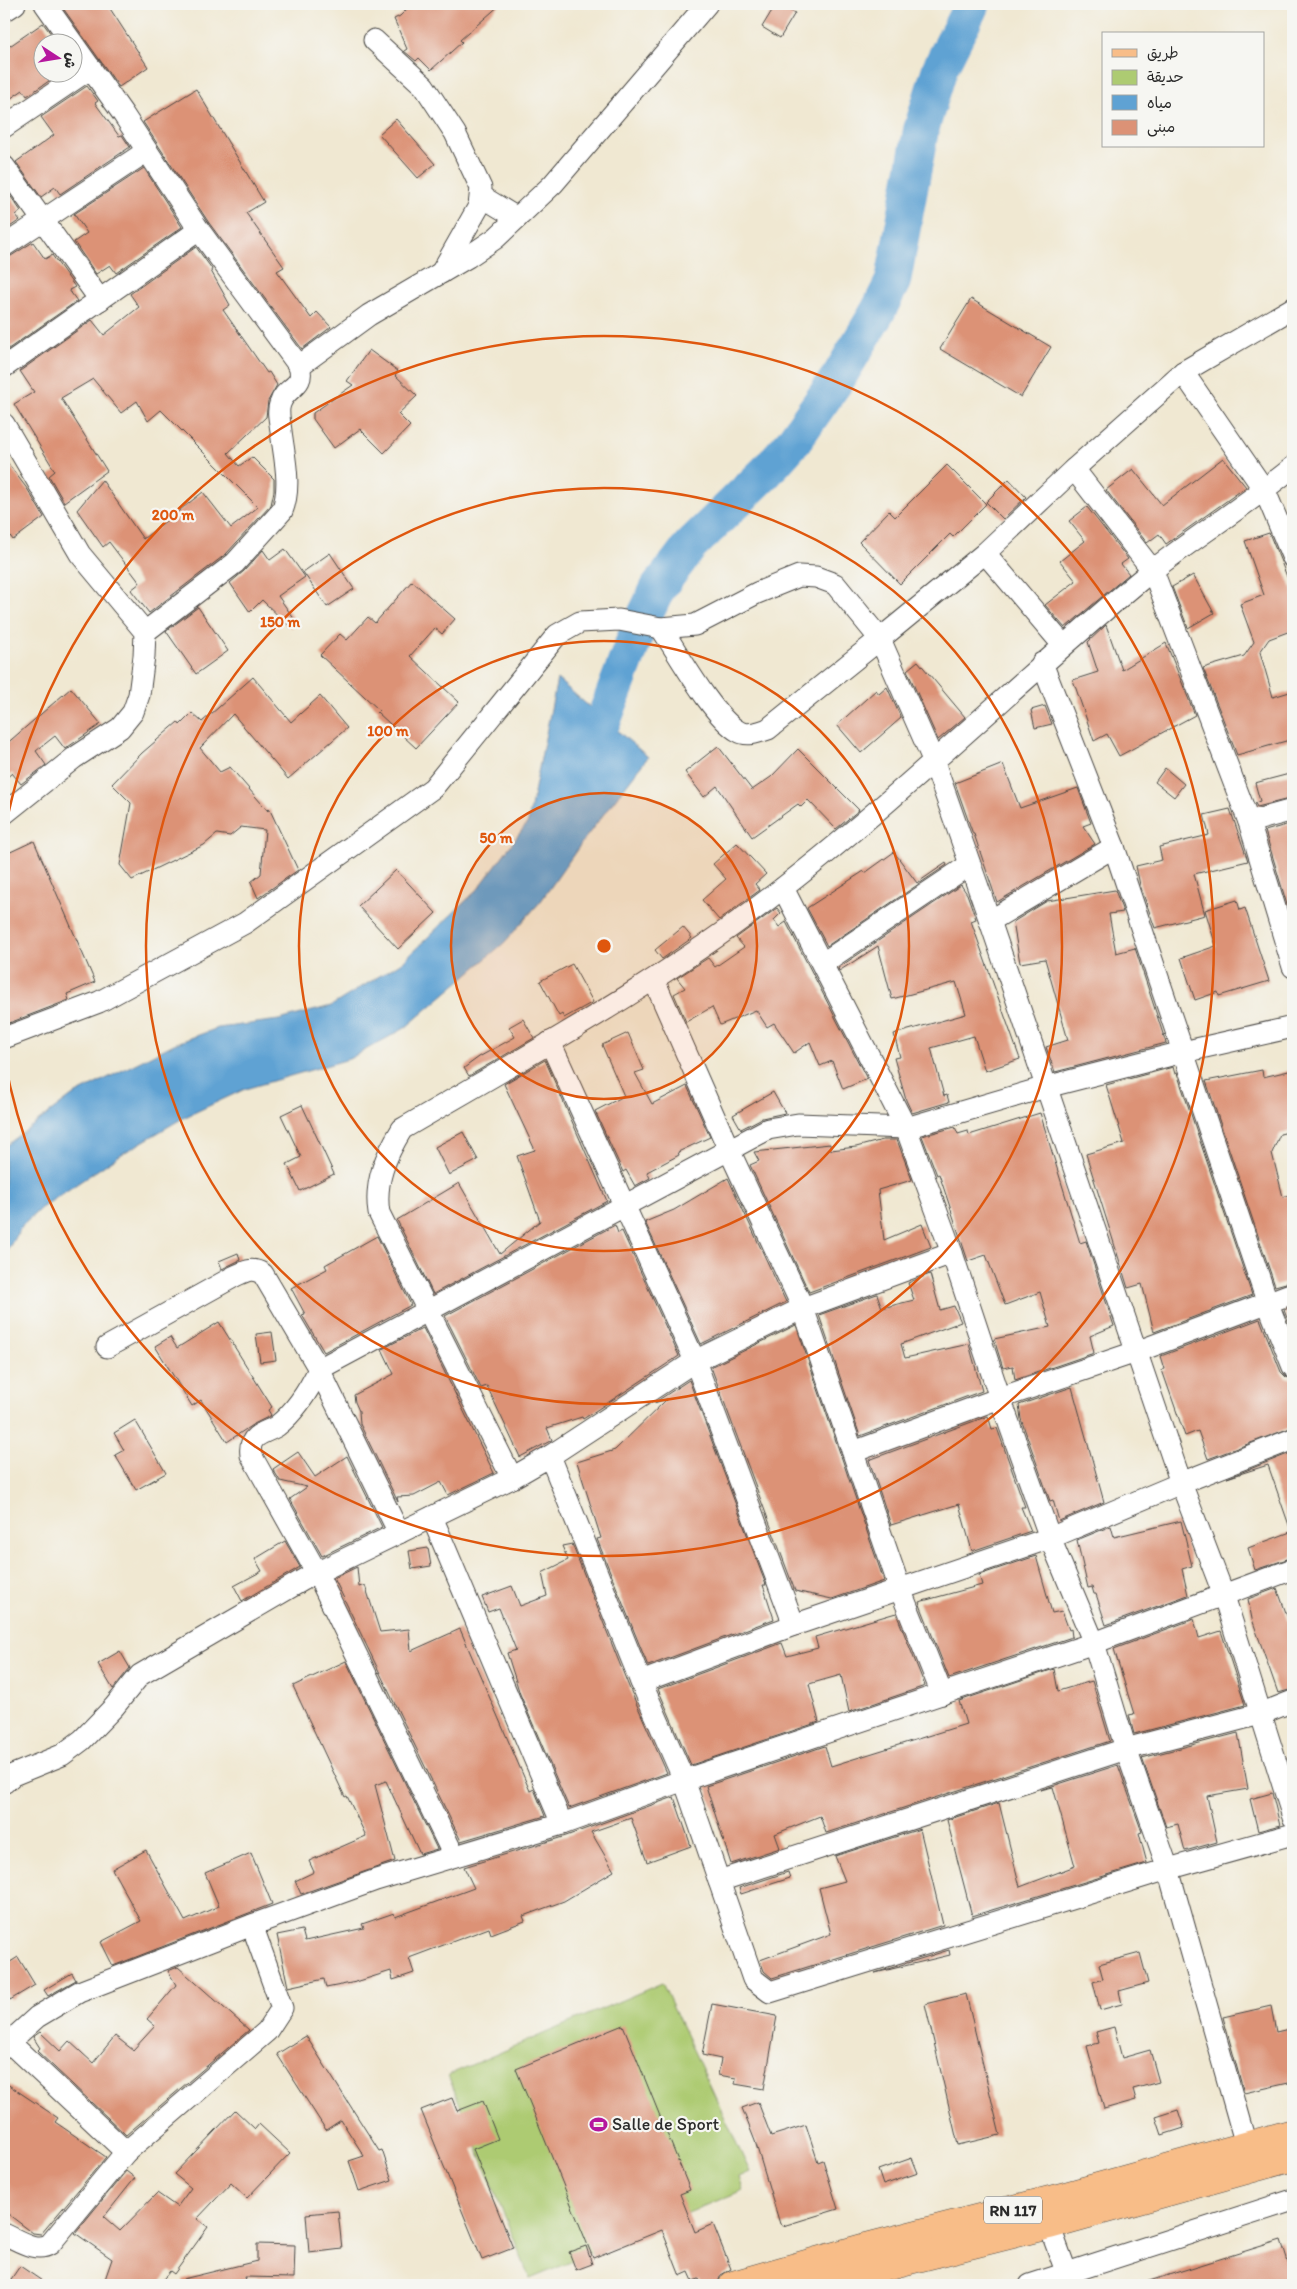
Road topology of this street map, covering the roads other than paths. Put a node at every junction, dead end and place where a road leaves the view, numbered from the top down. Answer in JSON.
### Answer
{"nodes":[{"id":1,"x":15,"y":4,"type":"edge"},
{"id":2,"x":45,"y":4,"type":"edge"},
{"id":3,"x":707,"y":4,"type":"edge"},
{"id":4,"x":4,"y":11,"type":"edge"},
{"id":5,"x":374,"y":40,"type":"dead end"},
{"id":6,"x":91,"y":68,"type":"junction"},
{"id":7,"x":4,"y":127,"type":"edge"},
{"id":8,"x":147,"y":151,"type":"junction"},
{"id":9,"x":4,"y":166,"type":"edge"},
{"id":10,"x":482,"y":196,"type":"junction"},
{"id":11,"x":516,"y":218,"type":"junction"},
{"id":12,"x":44,"y":220,"type":"junction"},
{"id":13,"x":199,"y":230,"type":"junction"},
{"id":14,"x":4,"y":246,"type":"edge"},
{"id":15,"x":441,"y":273,"type":"junction"},
{"id":16,"x":100,"y":300,"type":"junction"},
{"id":17,"x":1293,"y":308,"type":"edge"},
{"id":18,"x":299,"y":366,"type":"junction"},
{"id":19,"x":4,"y":367,"type":"edge"},
{"id":20,"x":1183,"y":372,"type":"junction"},
{"id":21,"x":4,"y":424,"type":"edge"},
{"id":22,"x":1293,"y":467,"type":"edge"},
{"id":23,"x":1074,"y":469,"type":"junction"},
{"id":24,"x":1265,"y":491,"type":"junction"},
{"id":25,"x":985,"y":553,"type":"junction"},
{"id":26,"x":1293,"y":558,"type":"edge"},
{"id":27,"x":1153,"y":571,"type":"junction"},
{"id":28,"x":661,"y":628,"type":"junction"},
{"id":29,"x":144,"y":632,"type":"junction"},
{"id":30,"x":880,"y":638,"type":"junction"},
{"id":31,"x":1063,"y":645,"type":"junction"},
{"id":32,"x":1042,"y":663,"type":"junction"},
{"id":33,"x":934,"y":762,"type":"junction"},
{"id":34,"x":1293,"y":810,"type":"edge"},
{"id":35,"x":4,"y":814,"type":"edge"},
{"id":36,"x":1249,"y":822,"type":"junction"},
{"id":37,"x":1114,"y":847,"type":"junction"},
{"id":38,"x":969,"y":865,"type":"junction"},
{"id":39,"x":783,"y":888,"type":"junction"},
{"id":40,"x":990,"y":921,"type":"junction"},
{"id":41,"x":823,"y":963,"type":"junction"},
{"id":42,"x":1293,"y":967,"type":"edge"},
{"id":43,"x":654,"y":980,"type":"junction"},
{"id":44,"x":1293,"y":1027,"type":"edge"},
{"id":45,"x":4,"y":1038,"type":"edge"},
{"id":46,"x":550,"y":1042,"type":"junction"},
{"id":47,"x":1183,"y":1052,"type":"junction"},
{"id":48,"x":1046,"y":1087,"type":"junction"},
{"id":49,"x":906,"y":1128,"type":"junction"},
{"id":50,"x":729,"y":1150,"type":"junction"},
{"id":51,"x":624,"y":1206,"type":"junction"},
{"id":52,"x":952,"y":1252,"type":"junction"},
{"id":53,"x":1293,"y":1293,"type":"edge"},
{"id":54,"x":1268,"y":1304,"type":"junction"},
{"id":55,"x":803,"y":1308,"type":"junction"},
{"id":56,"x":428,"y":1311,"type":"junction"},
{"id":57,"x":107,"y":1347,"type":"dead end"},
{"id":58,"x":1136,"y":1352,"type":"junction"},
{"id":59,"x":695,"y":1361,"type":"junction"},
{"id":60,"x":1293,"y":1368,"type":"edge"},
{"id":61,"x":319,"y":1369,"type":"junction"},
{"id":62,"x":1000,"y":1398,"type":"junction"},
{"id":63,"x":1293,"y":1438,"type":"edge"},
{"id":64,"x":853,"y":1452,"type":"junction"},
{"id":65,"x":550,"y":1456,"type":"junction"},
{"id":66,"x":512,"y":1478,"type":"junction"},
{"id":67,"x":1181,"y":1483,"type":"junction"},
{"id":68,"x":432,"y":1517,"type":"junction"},
{"id":69,"x":399,"y":1533,"type":"junction"},
{"id":70,"x":1050,"y":1538,"type":"junction"},
{"id":71,"x":1293,"y":1569,"type":"edge"},
{"id":72,"x":317,"y":1573,"type":"junction"},
{"id":73,"x":900,"y":1589,"type":"junction"},
{"id":74,"x":1223,"y":1593,"type":"junction"},
{"id":75,"x":794,"y":1625,"type":"junction"},
{"id":76,"x":1094,"y":1643,"type":"junction"},
{"id":77,"x":641,"y":1682,"type":"junction"},
{"id":78,"x":942,"y":1694,"type":"junction"},
{"id":79,"x":1293,"y":1702,"type":"edge"},
{"id":80,"x":1260,"y":1714,"type":"junction"},
{"id":81,"x":1126,"y":1749,"type":"junction"},
{"id":82,"x":684,"y":1780,"type":"junction"},
{"id":83,"x":4,"y":1783,"type":"edge"},
{"id":84,"x":1293,"y":1817,"type":"edge"},
{"id":85,"x":562,"y":1824,"type":"junction"},
{"id":86,"x":1293,"y":1834,"type":"edge"},
{"id":87,"x":454,"y":1856,"type":"junction"},
{"id":88,"x":1168,"y":1869,"type":"junction"},
{"id":89,"x":719,"y":1881,"type":"junction"},
{"id":90,"x":252,"y":1925,"type":"junction"},
{"id":91,"x":6,"y":2045,"type":"edge"},
{"id":92,"x":1293,"y":2133,"type":"edge"},
{"id":93,"x":1246,"y":2145,"type":"junction"},
{"id":94,"x":126,"y":2152,"type":"junction"},
{"id":95,"x":1293,"y":2157,"type":"edge"},
{"id":96,"x":1293,"y":2200,"type":"edge"},
{"id":97,"x":1049,"y":2226,"type":"junction"},
{"id":98,"x":4,"y":2234,"type":"edge"},
{"id":99,"x":1067,"y":2274,"type":"junction"},
{"id":100,"x":733,"y":2285,"type":"edge"},
{"id":101,"x":810,"y":2285,"type":"edge"},
{"id":102,"x":1030,"y":2285,"type":"edge"}],
"edges":[{"from":1,"to":4,"type":"street"},
{"from":2,"to":6,"type":"street"},
{"from":3,"to":11,"type":"street"},
{"from":5,"to":10,"type":"street"},
{"from":6,"to":7,"type":"street"},
{"from":6,"to":8,"type":"street"},
{"from":8,"to":12,"type":"street"},
{"from":8,"to":13,"type":"street"},
{"from":9,"to":12,"type":"street"},
{"from":10,"to":11,"type":"street"},
{"from":10,"to":15,"type":"street"},
{"from":11,"to":15,"type":"street"},
{"from":12,"to":14,"type":"street"},
{"from":12,"to":16,"type":"street"},
{"from":13,"to":16,"type":"street"},
{"from":13,"to":18,"type":"street"},
{"from":15,"to":18,"type":"street"},
{"from":16,"to":19,"type":"street"},
{"from":17,"to":20,"type":"street"},
{"from":18,"to":29,"type":"street"},
{"from":20,"to":23,"type":"street"},
{"from":20,"to":24,"type":"street"},
{"from":21,"to":29,"type":"street"},
{"from":22,"to":24,"type":"street"},
{"from":23,"to":25,"type":"street"},
{"from":23,"to":27,"type":"street"},
{"from":24,"to":26,"type":"street"},
{"from":24,"to":27,"type":"street"},
{"from":25,"to":30,"type":"street"},
{"from":25,"to":31,"type":"street"},
{"from":27,"to":31,"type":"street"},
{"from":27,"to":36,"type":"street"},
{"from":28,"to":30,"type":"street"},
{"from":28,"to":30,"type":"street"},
{"from":28,"to":45,"type":"street"},
{"from":29,"to":35,"type":"street"},
{"from":30,"to":33,"type":"street"},
{"from":31,"to":32,"type":"street"},
{"from":32,"to":33,"type":"street"},
{"from":32,"to":37,"type":"street"},
{"from":33,"to":38,"type":"street"},
{"from":33,"to":39,"type":"street"},
{"from":34,"to":36,"type":"street"},
{"from":36,"to":42,"type":"street"},
{"from":37,"to":40,"type":"street"},
{"from":37,"to":47,"type":"street"},
{"from":38,"to":40,"type":"street"},
{"from":38,"to":41,"type":"street"},
{"from":39,"to":41,"type":"street"},
{"from":39,"to":43,"type":"street"},
{"from":40,"to":48,"type":"street"},
{"from":41,"to":49,"type":"street"},
{"from":43,"to":46,"type":"street"},
{"from":43,"to":50,"type":"street"},
{"from":44,"to":47,"type":"street"},
{"from":46,"to":51,"type":"street"},
{"from":46,"to":56,"type":"street"},
{"from":47,"to":48,"type":"street"},
{"from":47,"to":54,"type":"street"},
{"from":48,"to":49,"type":"street"},
{"from":48,"to":58,"type":"street"},
{"from":49,"to":50,"type":"street"},
{"from":49,"to":52,"type":"street"},
{"from":50,"to":51,"type":"street"},
{"from":50,"to":55,"type":"street"},
{"from":51,"to":56,"type":"street"},
{"from":51,"to":59,"type":"street"},
{"from":52,"to":55,"type":"street"},
{"from":52,"to":62,"type":"street"},
{"from":53,"to":54,"type":"street"},
{"from":54,"to":58,"type":"street"},
{"from":54,"to":60,"type":"street"},
{"from":55,"to":59,"type":"street"},
{"from":55,"to":64,"type":"street"},
{"from":56,"to":61,"type":"street"},
{"from":56,"to":66,"type":"street"},
{"from":57,"to":61,"type":"street"},
{"from":58,"to":62,"type":"street"},
{"from":58,"to":67,"type":"street"},
{"from":59,"to":65,"type":"street"},
{"from":59,"to":75,"type":"street"},
{"from":61,"to":69,"type":"street"},
{"from":61,"to":72,"type":"street"},
{"from":62,"to":64,"type":"street"},
{"from":62,"to":70,"type":"street"},
{"from":63,"to":67,"type":"street"},
{"from":64,"to":73,"type":"street"},
{"from":65,"to":66,"type":"street"},
{"from":65,"to":77,"type":"street"},
{"from":66,"to":68,"type":"street"},
{"from":67,"to":70,"type":"street"},
{"from":67,"to":74,"type":"street"},
{"from":68,"to":69,"type":"street"},
{"from":68,"to":85,"type":"street"},
{"from":69,"to":72,"type":"street"},
{"from":70,"to":73,"type":"street"},
{"from":70,"to":76,"type":"street"},
{"from":71,"to":74,"type":"street"},
{"from":72,"to":83,"type":"street"},
{"from":72,"to":87,"type":"street"},
{"from":73,"to":75,"type":"street"},
{"from":73,"to":78,"type":"street"},
{"from":74,"to":76,"type":"street"},
{"from":74,"to":80,"type":"street"},
{"from":75,"to":77,"type":"street"},
{"from":76,"to":78,"type":"street"},
{"from":76,"to":81,"type":"street"},
{"from":77,"to":82,"type":"street"},
{"from":78,"to":82,"type":"street"},
{"from":79,"to":80,"type":"street"},
{"from":80,"to":81,"type":"street"},
{"from":80,"to":84,"type":"street"},
{"from":81,"to":88,"type":"street"},
{"from":81,"to":89,"type":"street"},
{"from":82,"to":85,"type":"street"},
{"from":82,"to":89,"type":"street"},
{"from":85,"to":87,"type":"street"},
{"from":86,"to":88,"type":"street"},
{"from":87,"to":90,"type":"street"},
{"from":88,"to":89,"type":"street"},
{"from":88,"to":93,"type":"street"},
{"from":90,"to":91,"type":"street"},
{"from":90,"to":94,"type":"street"},
{"from":91,"to":94,"type":"street"},
{"from":92,"to":93,"type":"main road","number":"RN 117"},
{"from":93,"to":100,"type":"main road","number":"RN 117"},
{"from":94,"to":98,"type":"street"},
{"from":95,"to":97,"type":"main road","number":"RN 117"},
{"from":96,"to":99,"type":"street"},
{"from":97,"to":99,"type":"street"},
{"from":97,"to":101,"type":"main road","number":"RN 117"},
{"from":99,"to":102,"type":"street"}]}
